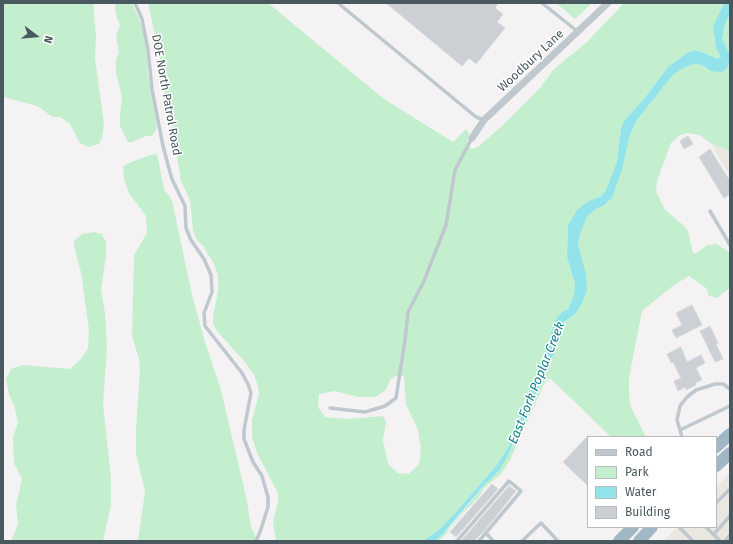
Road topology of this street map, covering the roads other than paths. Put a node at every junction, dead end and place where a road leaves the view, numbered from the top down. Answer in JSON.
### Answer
{"nodes":[{"id":1,"x":135,"y":3,"type":"edge"},
{"id":2,"x":338,"y":3,"type":"edge"},
{"id":3,"x":542,"y":3,"type":"edge"},
{"id":4,"x":608,"y":3,"type":"edge"},
{"id":5,"x":578,"y":32,"type":"junction"},
{"id":6,"x":484,"y":120,"type":"junction"},
{"id":7,"x":472,"y":138,"type":"joint"},
{"id":8,"x":710,"y":211,"type":"dead end"},
{"id":9,"x":730,"y":244,"type":"edge"},
{"id":10,"x":730,"y":389,"type":"edge"},
{"id":11,"x":730,"y":406,"type":"edge"},
{"id":12,"x":330,"y":408,"type":"dead end"},
{"id":13,"x":680,"y":430,"type":"junction"},
{"id":14,"x":730,"y":434,"type":"edge"},
{"id":15,"x":682,"y":436,"type":"edge"},
{"id":16,"x":717,"y":446,"type":"edge"},
{"id":17,"x":730,"y":453,"type":"edge"},
{"id":18,"x":717,"y":465,"type":"edge"},
{"id":19,"x":730,"y":491,"type":"edge"},
{"id":20,"x":717,"y":502,"type":"edge"},
{"id":21,"x":730,"y":516,"type":"edge"},
{"id":22,"x":632,"y":528,"type":"edge"},
{"id":23,"x":651,"y":528,"type":"edge"},
{"id":24,"x":680,"y":528,"type":"edge"},
{"id":25,"x":707,"y":528,"type":"edge"},
{"id":26,"x":486,"y":533,"type":"junction"},
{"id":27,"x":714,"y":534,"type":"junction"},
{"id":28,"x":730,"y":535,"type":"edge"},
{"id":29,"x":256,"y":541,"type":"edge"},
{"id":30,"x":457,"y":541,"type":"edge"},
{"id":31,"x":479,"y":541,"type":"edge"},
{"id":32,"x":493,"y":541,"type":"edge"},
{"id":33,"x":522,"y":541,"type":"edge"},
{"id":34,"x":558,"y":541,"type":"edge"},
{"id":35,"x":619,"y":541,"type":"edge"},
{"id":36,"x":638,"y":541,"type":"edge"},
{"id":37,"x":693,"y":541,"type":"edge"},
{"id":38,"x":720,"y":541,"type":"edge"},
{"id":39,"x":724,"y":541,"type":"edge"}],
"edges":[{"from":1,"to":29,"type":"lane","name":"DOE North Patrol Road"},
{"from":2,"to":6,"type":"lane"},
{"from":3,"to":5,"type":"lane"},
{"from":4,"to":5,"type":"street","name":"Woodbury Lane"},
{"from":5,"to":6,"type":"street","name":"Woodbury Lane"},
{"from":6,"to":7,"type":"street","name":"Woodbury Lane"},
{"from":7,"to":12,"type":"lane"},
{"from":8,"to":9,"type":"lane"},
{"from":10,"to":13,"type":"lane"},
{"from":11,"to":13,"type":"lane"},
{"from":13,"to":15,"type":"lane"},
{"from":14,"to":16,"type":"highway"},
{"from":17,"to":18,"type":"highway"},
{"from":19,"to":20,"type":"lane"},
{"from":21,"to":27,"type":"lane"},
{"from":22,"to":35,"type":"highway"},
{"from":23,"to":36,"type":"highway"},
{"from":24,"to":37,"type":"lane"},
{"from":25,"to":27,"type":"lane"},
{"from":26,"to":30,"type":"lane"},
{"from":26,"to":31,"type":"lane"},
{"from":26,"to":32,"type":"lane"},
{"from":27,"to":38,"type":"lane"},
{"from":28,"to":39,"type":"lane"},
{"from":33,"to":34,"type":"lane"}]}
